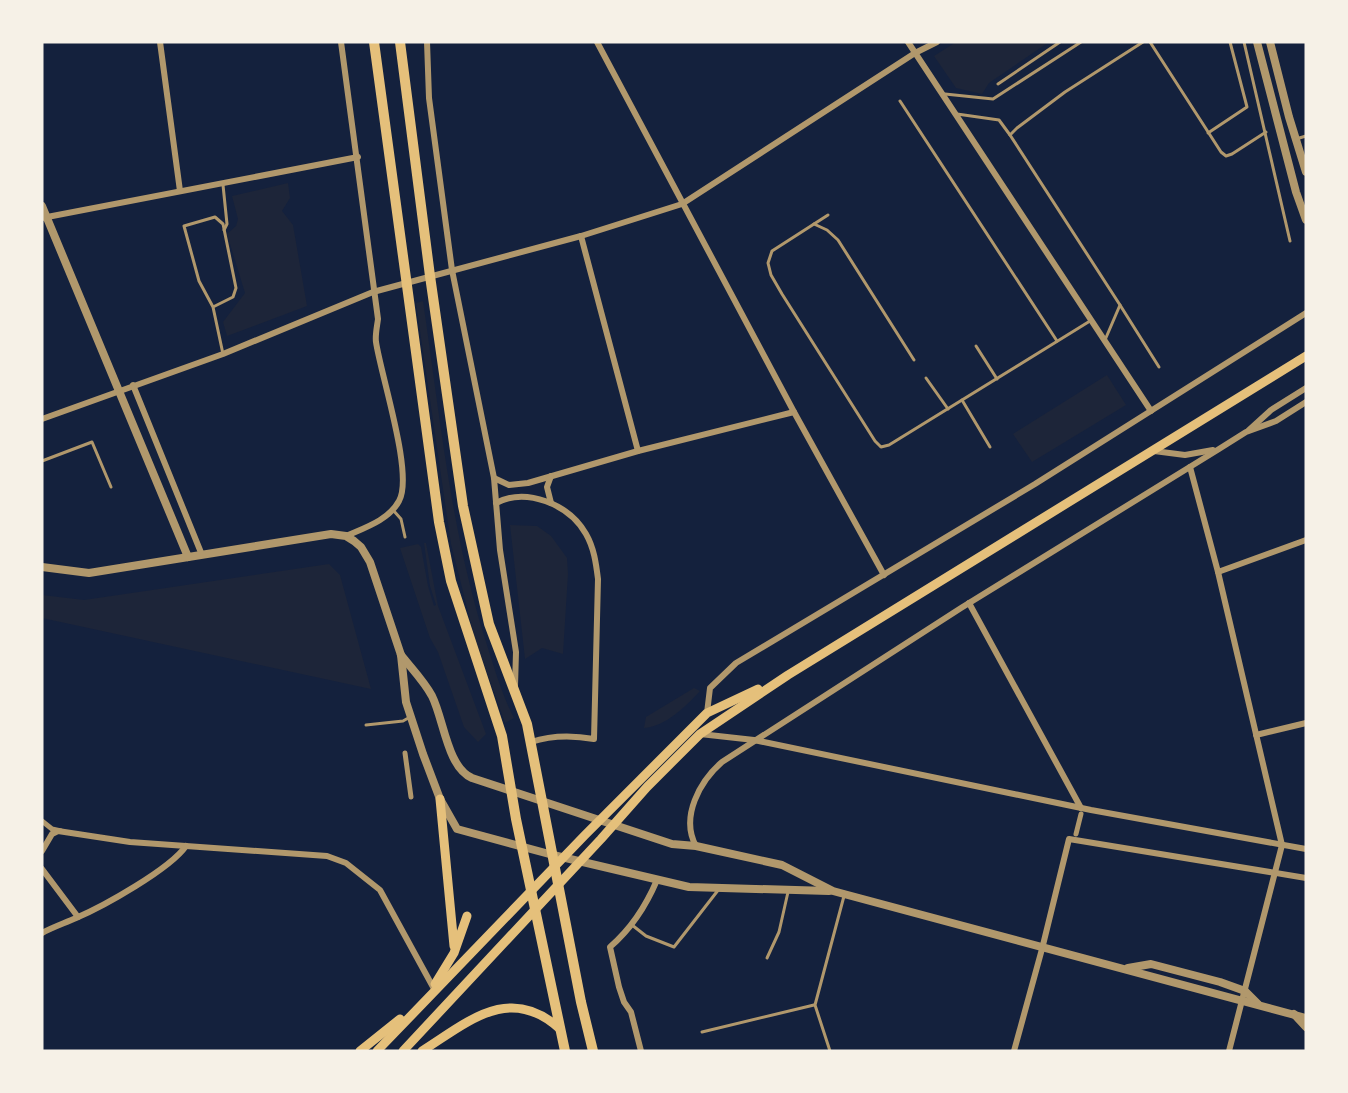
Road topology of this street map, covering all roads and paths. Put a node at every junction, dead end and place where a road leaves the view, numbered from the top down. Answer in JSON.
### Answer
{"nodes":[{"id":1,"x":160,"y":42,"type":"edge"},
{"id":2,"x":341,"y":42,"type":"edge"},
{"id":3,"x":374,"y":42,"type":"edge"},
{"id":4,"x":400,"y":42,"type":"edge"},
{"id":5,"x":427,"y":42,"type":"edge"},
{"id":6,"x":597,"y":42,"type":"edge"},
{"id":7,"x":908,"y":42,"type":"edge"},
{"id":8,"x":937,"y":42,"type":"edge"},
{"id":9,"x":1060,"y":42,"type":"edge"},
{"id":10,"x":1081,"y":42,"type":"edge"},
{"id":11,"x":1143,"y":42,"type":"edge"},
{"id":12,"x":1150,"y":42,"type":"edge"},
{"id":13,"x":1230,"y":42,"type":"edge"},
{"id":14,"x":1244,"y":42,"type":"edge"},
{"id":15,"x":1257,"y":42,"type":"edge"},
{"id":16,"x":1270,"y":42,"type":"edge"},
{"id":17,"x":915,"y":53,"type":"junction"},
{"id":18,"x":998,"y":84,"type":"dead end"},
{"id":19,"x":944,"y":94,"type":"junction"},
{"id":20,"x":900,"y":100,"type":"dead end"},
{"id":21,"x":957,"y":114,"type":"junction"},
{"id":22,"x":1266,"y":132,"type":"junction"},
{"id":23,"x":1208,"y":133,"type":"junction"},
{"id":24,"x":1010,"y":135,"type":"junction"},
{"id":25,"x":1306,"y":136,"type":"edge"},
{"id":26,"x":1296,"y":139,"type":"junction"},
{"id":27,"x":358,"y":157,"type":"junction"},
{"id":28,"x":1306,"y":172,"type":"edge"},
{"id":29,"x":223,"y":183,"type":"junction"},
{"id":30,"x":180,"y":191,"type":"junction"},
{"id":31,"x":682,"y":204,"type":"junction"},
{"id":32,"x":42,"y":206,"type":"edge"},
{"id":33,"x":828,"y":215,"type":"dead end"},
{"id":34,"x":44,"y":217,"type":"edge"},
{"id":35,"x":1306,"y":220,"type":"edge"},
{"id":36,"x":814,"y":224,"type":"junction"},
{"id":37,"x":224,"y":230,"type":"junction"},
{"id":38,"x":580,"y":236,"type":"junction"},
{"id":39,"x":1290,"y":241,"type":"dead end"},
{"id":40,"x":452,"y":270,"type":"junction"},
{"id":41,"x":430,"y":276,"type":"junction"},
{"id":42,"x":405,"y":283,"type":"junction"},
{"id":43,"x":374,"y":292,"type":"junction"},
{"id":44,"x":1120,"y":305,"type":"junction"},
{"id":45,"x":213,"y":307,"type":"junction"},
{"id":46,"x":1306,"y":313,"type":"edge"},
{"id":47,"x":1091,"y":320,"type":"junction"},
{"id":48,"x":1105,"y":340,"type":"junction"},
{"id":49,"x":1057,"y":341,"type":"junction"},
{"id":50,"x":976,"y":346,"type":"dead end"},
{"id":51,"x":223,"y":354,"type":"junction"},
{"id":52,"x":1306,"y":356,"type":"edge"},
{"id":53,"x":914,"y":360,"type":"dead end"},
{"id":54,"x":1159,"y":367,"type":"dead end"},
{"id":55,"x":926,"y":378,"type":"dead end"},
{"id":56,"x":997,"y":379,"type":"junction"},
{"id":57,"x":133,"y":385,"type":"junction"},
{"id":58,"x":1306,"y":388,"type":"edge"},
{"id":59,"x":119,"y":390,"type":"junction"},
{"id":60,"x":962,"y":400,"type":"junction"},
{"id":61,"x":1306,"y":402,"type":"edge"},
{"id":62,"x":948,"y":409,"type":"junction"},
{"id":63,"x":1151,"y":411,"type":"junction"},
{"id":64,"x":794,"y":412,"type":"junction"},
{"id":65,"x":42,"y":419,"type":"edge"},
{"id":66,"x":1246,"y":432,"type":"junction"},
{"id":67,"x":990,"y":447,"type":"dead end"},
{"id":68,"x":1219,"y":448,"type":"junction"},
{"id":69,"x":638,"y":451,"type":"junction"},
{"id":70,"x":1154,"y":451,"type":"junction"},
{"id":71,"x":42,"y":461,"type":"edge"},
{"id":72,"x":1190,"y":467,"type":"junction"},
{"id":73,"x":551,"y":476,"type":"junction"},
{"id":74,"x":494,"y":478,"type":"junction"},
{"id":75,"x":111,"y":487,"type":"dead end"},
{"id":76,"x":496,"y":503,"type":"junction"},
{"id":77,"x":551,"y":503,"type":"junction"},
{"id":78,"x":392,"y":511,"type":"junction"},
{"id":79,"x":346,"y":536,"type":"junction"},
{"id":80,"x":405,"y":537,"type":"dead end"},
{"id":81,"x":1306,"y":540,"type":"edge"},
{"id":82,"x":202,"y":555,"type":"junction"},
{"id":83,"x":188,"y":557,"type":"junction"},
{"id":84,"x":42,"y":567,"type":"edge"},
{"id":85,"x":1218,"y":572,"type":"junction"},
{"id":86,"x":884,"y":575,"type":"junction"},
{"id":87,"x":969,"y":603,"type":"junction"},
{"id":88,"x":401,"y":655,"type":"junction"},
{"id":89,"x":784,"y":677,"type":"junction"},
{"id":90,"x":514,"y":693,"type":"junction"},
{"id":91,"x":707,"y":713,"type":"junction"},
{"id":92,"x":411,"y":716,"type":"junction"},
{"id":93,"x":1306,"y":723,"type":"edge"},
{"id":94,"x":366,"y":726,"type":"dead end"},
{"id":95,"x":700,"y":734,"type":"junction"},
{"id":96,"x":1256,"y":735,"type":"junction"},
{"id":97,"x":754,"y":740,"type":"junction"},
{"id":98,"x":531,"y":742,"type":"junction"},
{"id":99,"x":405,"y":753,"type":"dead end"},
{"id":100,"x":512,"y":791,"type":"junction"},
{"id":101,"x":411,"y":797,"type":"dead end"},
{"id":102,"x":440,"y":799,"type":"junction"},
{"id":103,"x":543,"y":802,"type":"junction"},
{"id":104,"x":1081,"y":811,"type":"junction"},
{"id":105,"x":42,"y":821,"type":"edge"},
{"id":106,"x":599,"y":821,"type":"junction"},
{"id":107,"x":614,"y":825,"type":"junction"},
{"id":108,"x":62,"y":831,"type":"junction"},
{"id":109,"x":1076,"y":834,"type":"dead end"},
{"id":110,"x":186,"y":846,"type":"junction"},
{"id":111,"x":696,"y":846,"type":"junction"},
{"id":112,"x":522,"y":847,"type":"junction"},
{"id":113,"x":1282,"y":848,"type":"junction"},
{"id":114,"x":1306,"y":849,"type":"edge"},
{"id":115,"x":42,"y":851,"type":"edge"},
{"id":116,"x":558,"y":856,"type":"junction"},
{"id":117,"x":581,"y":861,"type":"junction"},
{"id":118,"x":555,"y":866,"type":"junction"},
{"id":119,"x":42,"y":868,"type":"edge"},
{"id":120,"x":1277,"y":869,"type":"junction"},
{"id":121,"x":1306,"y":878,"type":"edge"},
{"id":122,"x":657,"y":880,"type":"junction"},
{"id":123,"x":558,"y":885,"type":"junction"},
{"id":124,"x":719,"y":888,"type":"junction"},
{"id":125,"x":531,"y":891,"type":"junction"},
{"id":126,"x":788,"y":891,"type":"junction"},
{"id":127,"x":833,"y":891,"type":"junction"},
{"id":128,"x":844,"y":894,"type":"junction"},
{"id":129,"x":535,"y":910,"type":"junction"},
{"id":130,"x":467,"y":916,"type":"dead end"},
{"id":131,"x":78,"y":917,"type":"junction"},
{"id":132,"x":632,"y":925,"type":"junction"},
{"id":133,"x":42,"y":933,"type":"edge"},
{"id":134,"x":1043,"y":946,"type":"junction"},
{"id":135,"x":455,"y":950,"type":"junction"},
{"id":136,"x":767,"y":958,"type":"dead end"},
{"id":137,"x":1125,"y":969,"type":"junction"},
{"id":138,"x":433,"y":987,"type":"junction"},
{"id":139,"x":1245,"y":991,"type":"junction"},
{"id":140,"x":1242,"y":1000,"type":"junction"},
{"id":141,"x":814,"y":1005,"type":"junction"},
{"id":142,"x":1259,"y":1005,"type":"junction"},
{"id":143,"x":1293,"y":1014,"type":"junction"},
{"id":144,"x":1306,"y":1018,"type":"edge"},
{"id":145,"x":1306,"y":1027,"type":"edge"},
{"id":146,"x":560,"y":1029,"type":"junction"},
{"id":147,"x":702,"y":1032,"type":"dead end"},
{"id":148,"x":562,"y":1048,"type":"edge"},
{"id":149,"x":360,"y":1051,"type":"edge"},
{"id":150,"x":377,"y":1051,"type":"edge"},
{"id":151,"x":403,"y":1051,"type":"edge"},
{"id":152,"x":422,"y":1051,"type":"edge"},
{"id":153,"x":593,"y":1051,"type":"edge"},
{"id":154,"x":641,"y":1051,"type":"edge"},
{"id":155,"x":830,"y":1051,"type":"edge"},
{"id":156,"x":1014,"y":1051,"type":"edge"},
{"id":157,"x":1228,"y":1051,"type":"edge"}],
"edges":[{"from":1,"to":30,"type":"street"},
{"from":2,"to":27,"type":"street"},
{"from":3,"to":42,"type":"main road"},
{"from":4,"to":41,"type":"main road"},
{"from":5,"to":40,"type":"street"},
{"from":6,"to":31,"type":"street"},
{"from":7,"to":17,"type":"street"},
{"from":8,"to":17,"type":"street"},
{"from":9,"to":18,"type":"lane"},
{"from":10,"to":19,"type":"lane"},
{"from":11,"to":24,"type":"lane"},
{"from":12,"to":23,"type":"lane"},
{"from":13,"to":23,"type":"lane"},
{"from":14,"to":22,"type":"lane"},
{"from":15,"to":35,"type":"street"},
{"from":16,"to":26,"type":"street"},
{"from":17,"to":19,"type":"street"},
{"from":17,"to":31,"type":"street"},
{"from":19,"to":21,"type":"street"},
{"from":20,"to":49,"type":"lane"},
{"from":21,"to":24,"type":"lane"},
{"from":21,"to":47,"type":"street"},
{"from":22,"to":23,"type":"lane"},
{"from":22,"to":39,"type":"lane"},
{"from":24,"to":44,"type":"lane"},
{"from":25,"to":26,"type":"lane"},
{"from":26,"to":28,"type":"street"},
{"from":27,"to":29,"type":"street"},
{"from":27,"to":43,"type":"street"},
{"from":29,"to":30,"type":"street"},
{"from":29,"to":37,"type":"lane"},
{"from":30,"to":34,"type":"street"},
{"from":31,"to":38,"type":"street"},
{"from":31,"to":64,"type":"street"},
{"from":32,"to":34,"type":"street"},
{"from":33,"to":36,"type":"lane"},
{"from":34,"to":59,"type":"street"},
{"from":36,"to":53,"type":"lane"},
{"from":36,"to":62,"type":"lane"},
{"from":37,"to":45,"type":"lane"},
{"from":37,"to":45,"type":"lane"},
{"from":38,"to":40,"type":"street"},
{"from":38,"to":69,"type":"street"},
{"from":40,"to":41,"type":"street"},
{"from":40,"to":74,"type":"street"},
{"from":41,"to":42,"type":"street"},
{"from":41,"to":90,"type":"main road"},
{"from":42,"to":43,"type":"street"},
{"from":42,"to":100,"type":"main road"},
{"from":43,"to":51,"type":"street"},
{"from":43,"to":78,"type":"street"},
{"from":44,"to":48,"type":"lane"},
{"from":44,"to":54,"type":"lane"},
{"from":45,"to":51,"type":"lane"},
{"from":46,"to":63,"type":"street"},
{"from":47,"to":48,"type":"street"},
{"from":47,"to":49,"type":"lane"},
{"from":48,"to":63,"type":"street"},
{"from":49,"to":56,"type":"lane"},
{"from":50,"to":56,"type":"lane"},
{"from":51,"to":57,"type":"street"},
{"from":52,"to":70,"type":"main road"},
{"from":55,"to":62,"type":"lane"},
{"from":56,"to":60,"type":"lane"},
{"from":57,"to":59,"type":"street"},
{"from":57,"to":82,"type":"street"},
{"from":58,"to":66,"type":"street"},
{"from":59,"to":65,"type":"street"},
{"from":59,"to":83,"type":"street"},
{"from":60,"to":62,"type":"lane"},
{"from":60,"to":67,"type":"lane"},
{"from":61,"to":66,"type":"street"},
{"from":63,"to":86,"type":"street"},
{"from":64,"to":69,"type":"street"},
{"from":64,"to":86,"type":"street"},
{"from":66,"to":68,"type":"street"},
{"from":68,"to":70,"type":"street"},
{"from":68,"to":72,"type":"street"},
{"from":69,"to":73,"type":"street"},
{"from":70,"to":89,"type":"main road"},
{"from":71,"to":75,"type":"lane"},
{"from":72,"to":85,"type":"street"},
{"from":72,"to":87,"type":"street"},
{"from":73,"to":74,"type":"street"},
{"from":73,"to":77,"type":"street"},
{"from":74,"to":76,"type":"street"},
{"from":76,"to":77,"type":"street"},
{"from":76,"to":90,"type":"street"},
{"from":77,"to":98,"type":"street"},
{"from":78,"to":79,"type":"street"},
{"from":78,"to":80,"type":"lane"},
{"from":79,"to":82,"type":"street"},
{"from":79,"to":88,"type":"street"},
{"from":81,"to":85,"type":"street"},
{"from":82,"to":83,"type":"street"},
{"from":83,"to":84,"type":"street"},
{"from":85,"to":96,"type":"street"},
{"from":86,"to":91,"type":"street"},
{"from":87,"to":97,"type":"street"},
{"from":87,"to":104,"type":"street"},
{"from":88,"to":92,"type":"street"},
{"from":88,"to":100,"type":"street"},
{"from":89,"to":91,"type":"main road"},
{"from":89,"to":95,"type":"main road"},
{"from":90,"to":98,"type":"main road"},
{"from":91,"to":106,"type":"main road"},
{"from":92,"to":94,"type":"lane"},
{"from":92,"to":102,"type":"street"},
{"from":93,"to":96,"type":"street"},
{"from":95,"to":97,"type":"street"},
{"from":95,"to":107,"type":"main road"},
{"from":96,"to":113,"type":"street"},
{"from":97,"to":104,"type":"street"},
{"from":97,"to":111,"type":"street"},
{"from":98,"to":103,"type":"main road"},
{"from":99,"to":101,"type":"street"},
{"from":100,"to":103,"type":"street"},
{"from":100,"to":112,"type":"main road"},
{"from":102,"to":112,"type":"street"},
{"from":102,"to":135,"type":"main road"},
{"from":103,"to":106,"type":"street"},
{"from":103,"to":116,"type":"main road"},
{"from":104,"to":109,"type":"street"},
{"from":104,"to":113,"type":"street"},
{"from":105,"to":108,"type":"street"},
{"from":106,"to":107,"type":"street"},
{"from":106,"to":116,"type":"main road"},
{"from":107,"to":111,"type":"street"},
{"from":107,"to":117,"type":"main road"},
{"from":108,"to":110,"type":"street"},
{"from":108,"to":115,"type":"street"},
{"from":110,"to":131,"type":"street"},
{"from":110,"to":138,"type":"street"},
{"from":111,"to":127,"type":"street"},
{"from":112,"to":116,"type":"street"},
{"from":112,"to":125,"type":"main road"},
{"from":113,"to":114,"type":"street"},
{"from":113,"to":120,"type":"street"},
{"from":116,"to":117,"type":"street"},
{"from":116,"to":118,"type":"main road"},
{"from":117,"to":122,"type":"street"},
{"from":117,"to":123,"type":"main road"},
{"from":118,"to":123,"type":"main road"},
{"from":118,"to":125,"type":"main road"},
{"from":119,"to":131,"type":"street"},
{"from":120,"to":121,"type":"street"},
{"from":120,"to":134,"type":"street"},
{"from":120,"to":139,"type":"street"},
{"from":122,"to":124,"type":"street"},
{"from":122,"to":132,"type":"street"},
{"from":123,"to":129,"type":"main road"},
{"from":123,"to":153,"type":"main road"},
{"from":124,"to":126,"type":"street"},
{"from":124,"to":132,"type":"lane"},
{"from":125,"to":129,"type":"main road"},
{"from":125,"to":150,"type":"main road"},
{"from":126,"to":127,"type":"street"},
{"from":126,"to":136,"type":"lane"},
{"from":127,"to":128,"type":"street"},
{"from":128,"to":134,"type":"street"},
{"from":128,"to":141,"type":"lane"},
{"from":129,"to":146,"type":"main road"},
{"from":129,"to":151,"type":"main road"},
{"from":130,"to":135,"type":"main road"},
{"from":131,"to":133,"type":"street"},
{"from":132,"to":154,"type":"street"},
{"from":134,"to":137,"type":"street"},
{"from":134,"to":156,"type":"street"},
{"from":135,"to":138,"type":"main road"},
{"from":137,"to":139,"type":"street"},
{"from":137,"to":140,"type":"street"},
{"from":138,"to":149,"type":"main road"},
{"from":139,"to":140,"type":"street"},
{"from":139,"to":142,"type":"street"},
{"from":140,"to":142,"type":"street"},
{"from":140,"to":157,"type":"street"},
{"from":141,"to":147,"type":"lane"},
{"from":141,"to":155,"type":"lane"},
{"from":142,"to":143,"type":"street"},
{"from":143,"to":144,"type":"street"},
{"from":143,"to":145,"type":"street"},
{"from":146,"to":148,"type":"main road"},
{"from":146,"to":152,"type":"main road"}]}
